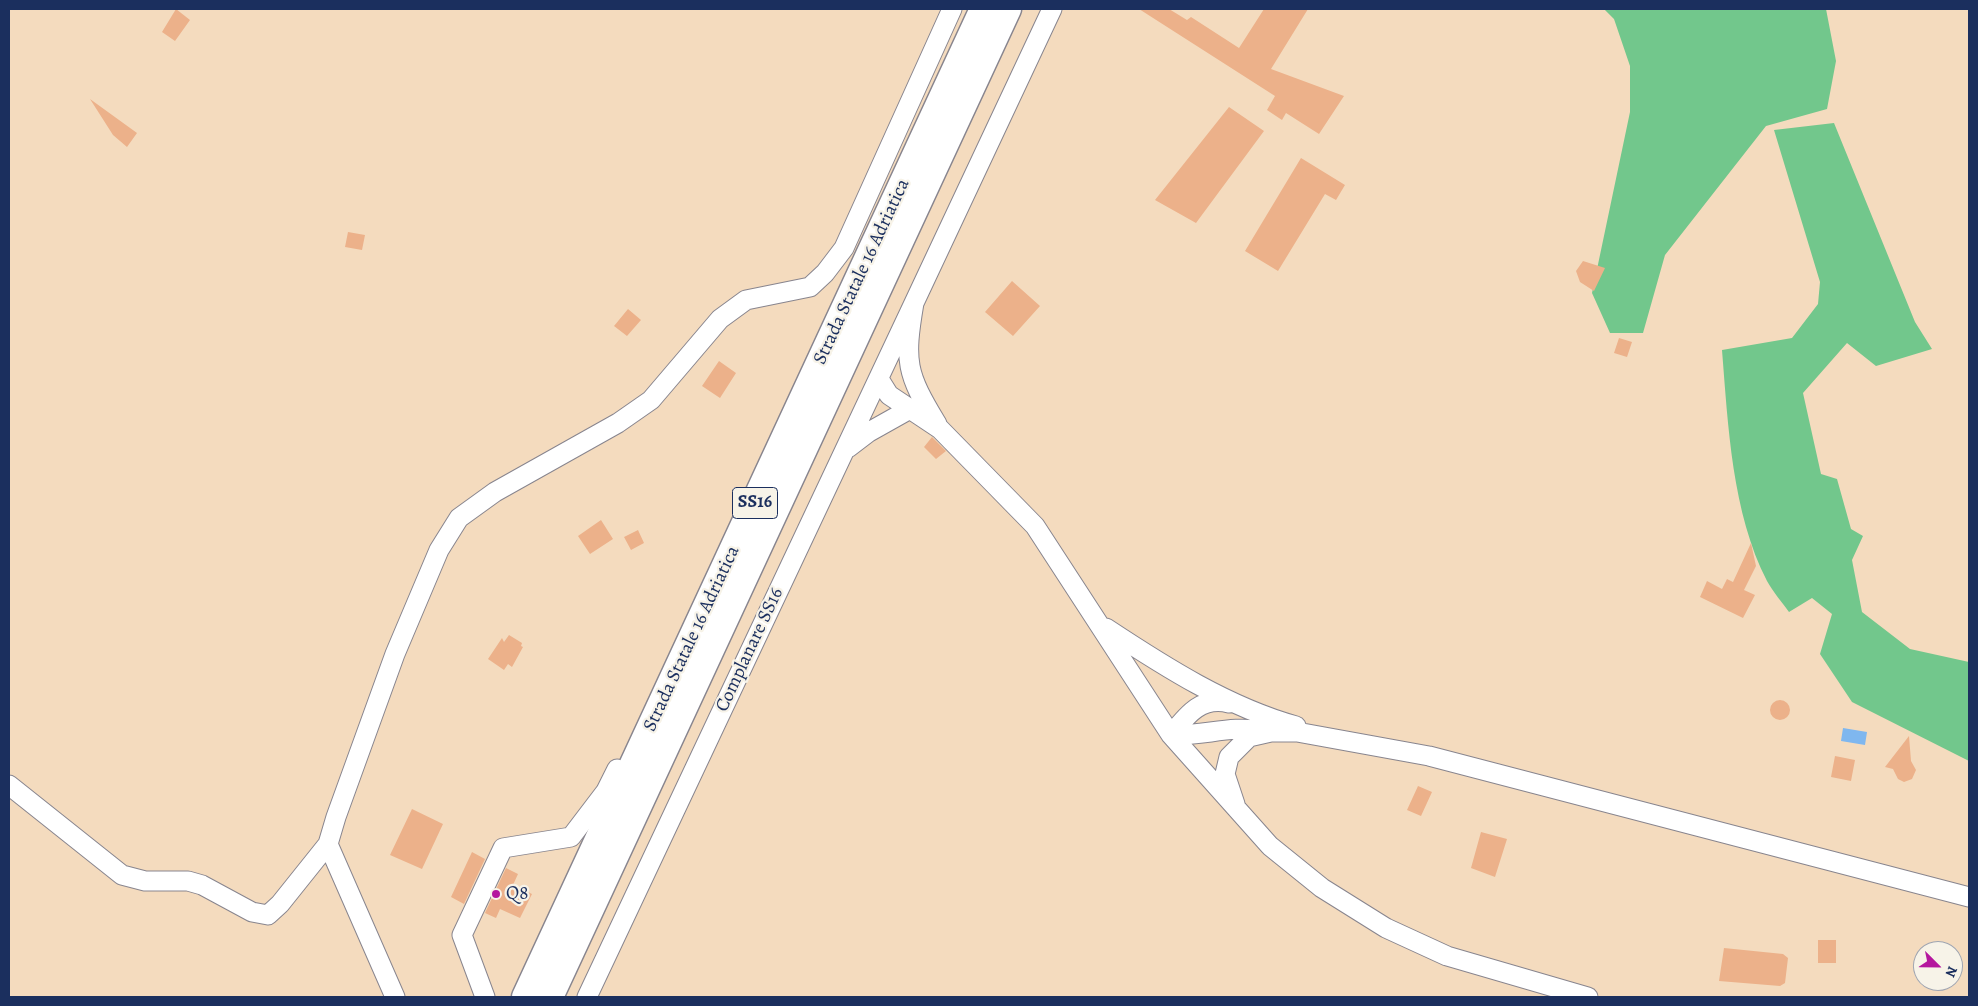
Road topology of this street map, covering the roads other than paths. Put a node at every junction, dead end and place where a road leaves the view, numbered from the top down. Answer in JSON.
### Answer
{"nodes":[{"id":1,"x":952,"y":9,"type":"edge"},
{"id":2,"x":983,"y":9,"type":"edge"},
{"id":3,"x":1008,"y":9,"type":"edge"},
{"id":4,"x":1052,"y":9,"type":"edge"},
{"id":5,"x":914,"y":303,"type":"junction"},
{"id":6,"x":879,"y":378,"type":"junction"},
{"id":7,"x":916,"y":404,"type":"junction"},
{"id":8,"x":845,"y":450,"type":"junction"},
{"id":9,"x":1100,"y":624,"type":"junction"},
{"id":10,"x":673,"y":680,"type":"junction"},
{"id":11,"x":1247,"y":708,"type":"junction"},
{"id":12,"x":1271,"y":732,"type":"junction"},
{"id":13,"x":1172,"y":735,"type":"junction"},
{"id":14,"x":1343,"y":739,"type":"junction"},
{"id":15,"x":9,"y":785,"type":"edge"},
{"id":16,"x":1239,"y":813,"type":"junction"},
{"id":17,"x":328,"y":844,"type":"junction"},
{"id":18,"x":1969,"y":897,"type":"edge"},
{"id":19,"x":395,"y":997,"type":"edge"},
{"id":20,"x":485,"y":997,"type":"edge"},
{"id":21,"x":525,"y":997,"type":"edge"},
{"id":22,"x":550,"y":997,"type":"edge"},
{"id":23,"x":588,"y":997,"type":"edge"},
{"id":24,"x":1588,"y":997,"type":"edge"}],
"edges":[{"from":1,"to":17,"type":"street"},
{"from":2,"to":10,"type":"highway","name":"Strada Statale 16 Adriatica","number":"SS16"},
{"from":3,"to":22,"type":"highway","name":"Strada Statale 16 Adriatica","number":"SS16"},
{"from":4,"to":5,"type":"street","name":"Complanare SS16"},
{"from":5,"to":6,"type":"street","name":"Complanare SS16"},
{"from":5,"to":7,"type":"street"},
{"from":6,"to":7,"type":"street"},
{"from":6,"to":8,"type":"street","name":"Complanare SS16"},
{"from":7,"to":8,"type":"street"},
{"from":7,"to":9,"type":"street"},
{"from":8,"to":23,"type":"street","name":"Complanare SS16"},
{"from":9,"to":11,"type":"street"},
{"from":9,"to":13,"type":"street"},
{"from":10,"to":20,"type":"street"},
{"from":10,"to":21,"type":"highway","name":"Strada Statale 16 Adriatica","number":"SS16"},
{"from":11,"to":13,"type":"street"},
{"from":11,"to":14,"type":"street"},
{"from":12,"to":13,"type":"street"},
{"from":12,"to":14,"type":"street"},
{"from":12,"to":16,"type":"street"},
{"from":13,"to":16,"type":"street"},
{"from":14,"to":18,"type":"street"},
{"from":15,"to":17,"type":"street"},
{"from":16,"to":24,"type":"street"},
{"from":17,"to":19,"type":"street"}]}
